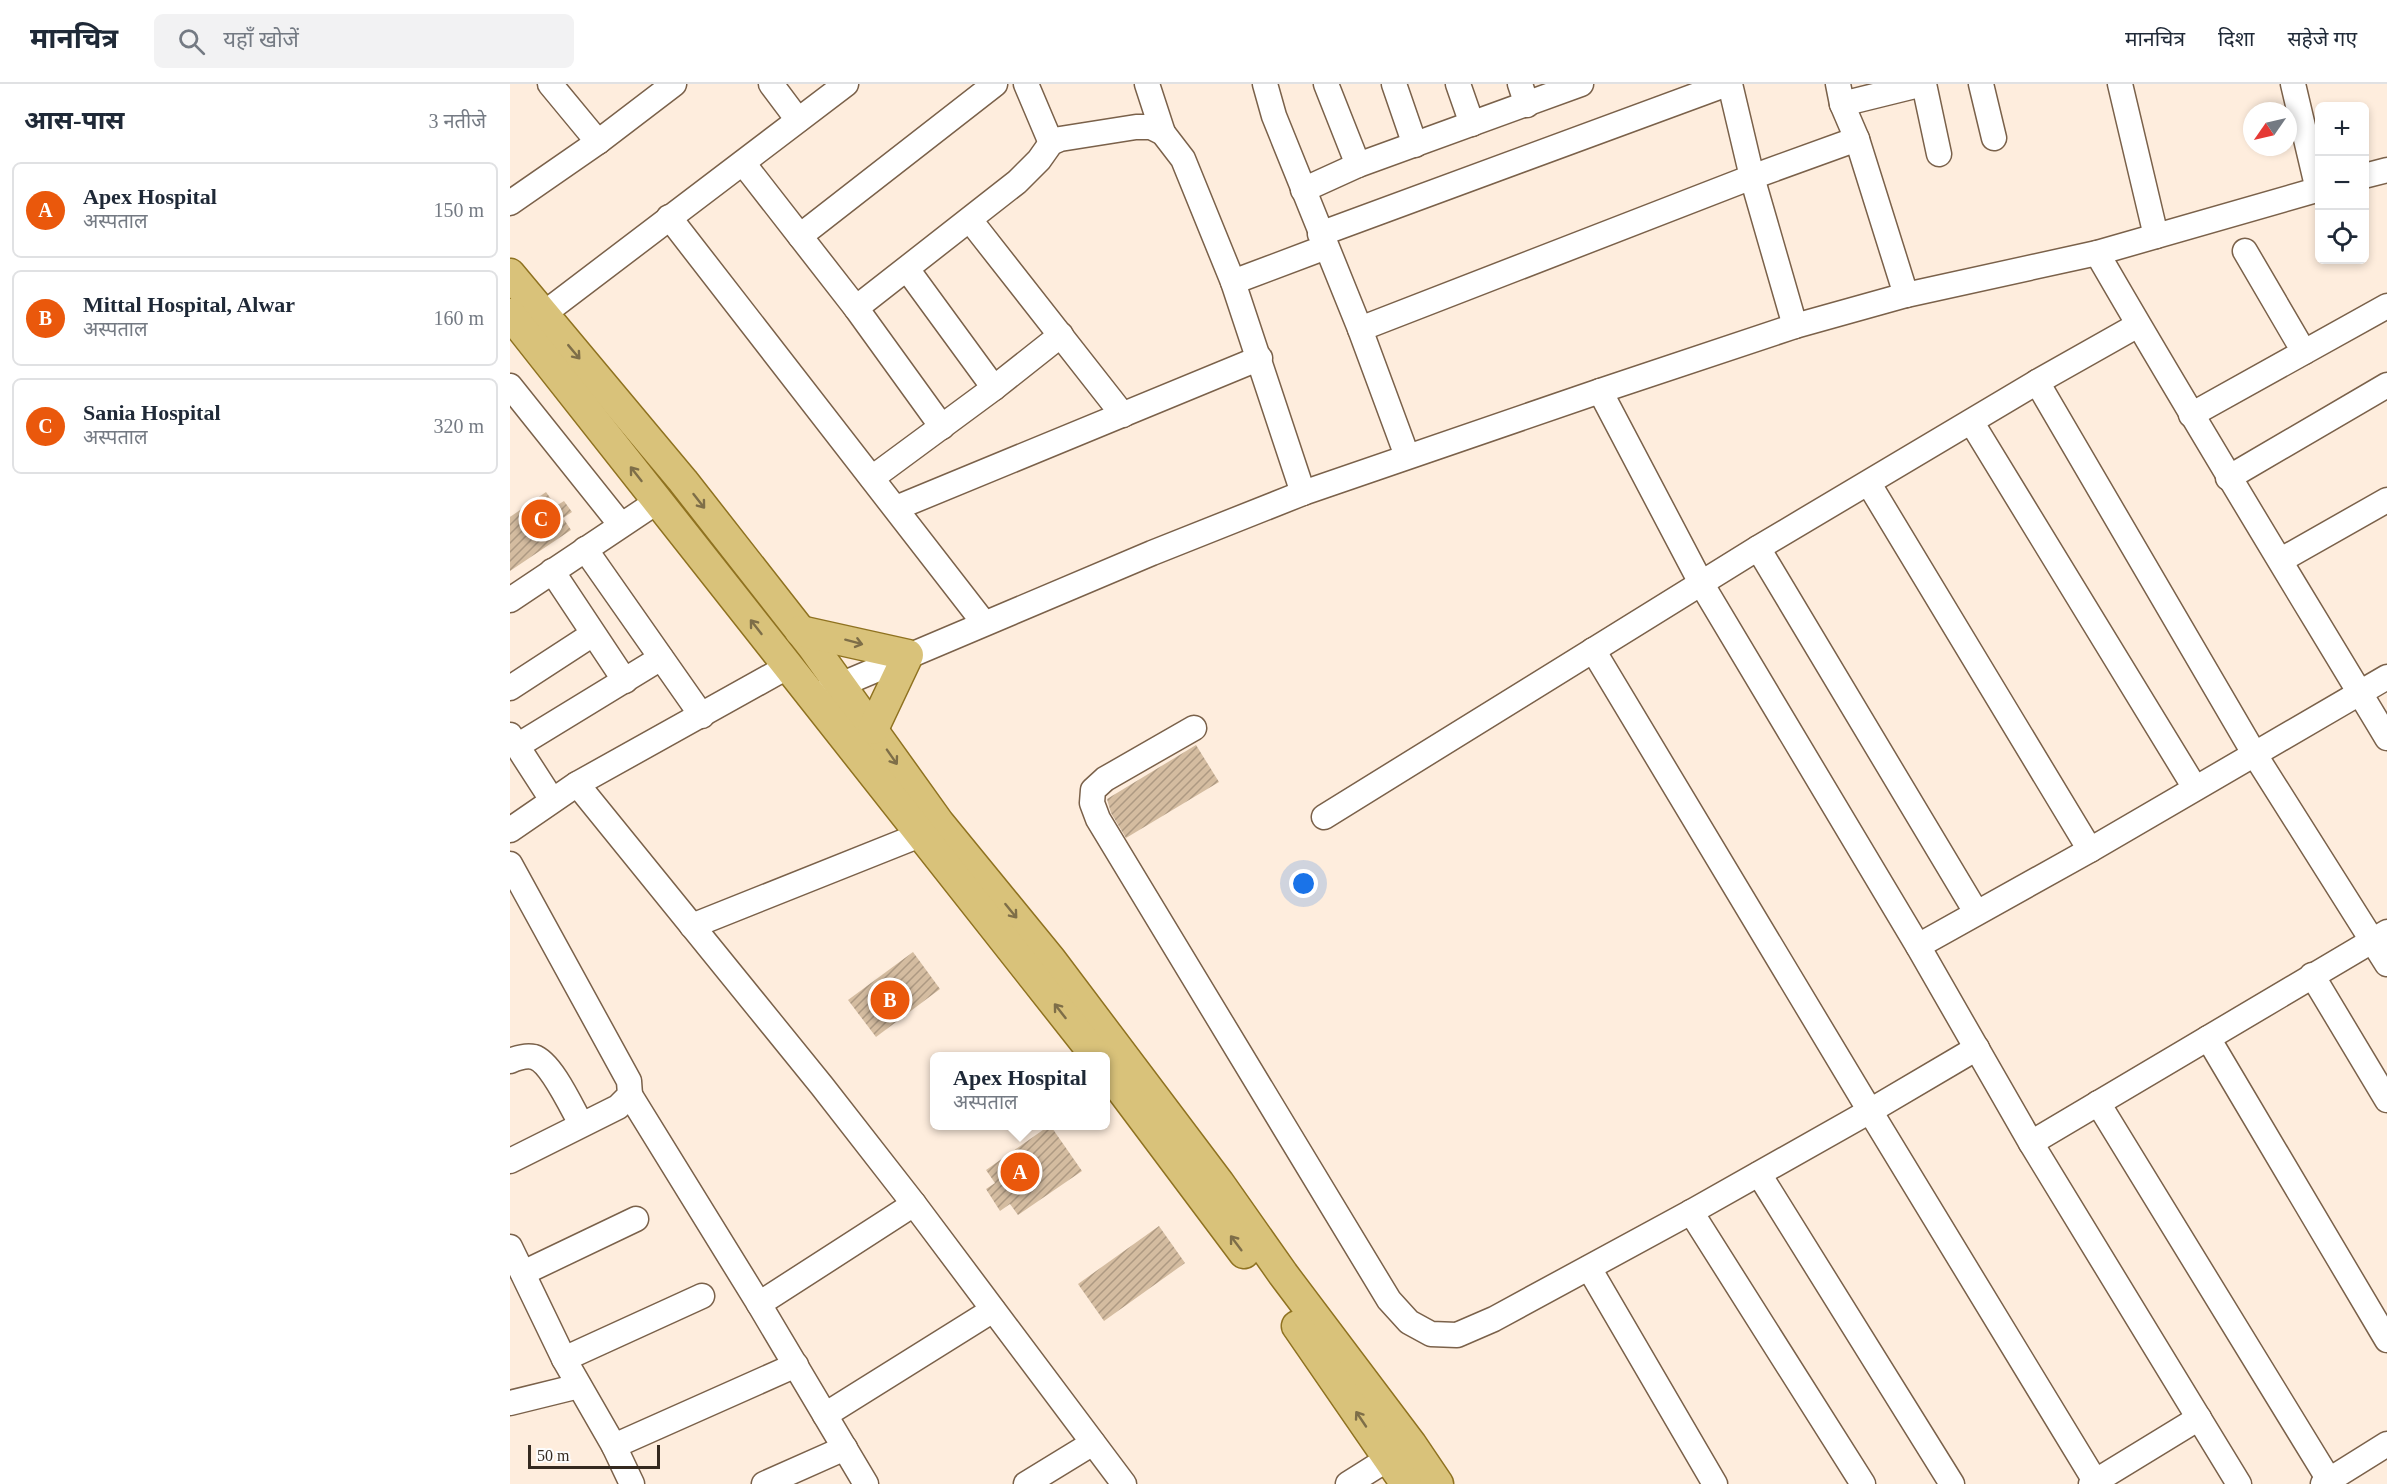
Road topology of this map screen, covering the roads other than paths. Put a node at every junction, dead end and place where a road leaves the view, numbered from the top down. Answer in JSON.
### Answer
{"nodes":[{"id":1,"x":550,"y":84,"type":"edge"},
{"id":2,"x":674,"y":84,"type":"edge"},
{"id":3,"x":771,"y":84,"type":"edge"},
{"id":4,"x":846,"y":84,"type":"edge"},
{"id":5,"x":995,"y":84,"type":"edge"},
{"id":6,"x":1026,"y":84,"type":"edge"},
{"id":7,"x":1147,"y":84,"type":"edge"},
{"id":8,"x":1265,"y":84,"type":"edge"},
{"id":9,"x":1326,"y":84,"type":"edge"},
{"id":10,"x":1394,"y":84,"type":"edge"},
{"id":11,"x":1458,"y":84,"type":"edge"},
{"id":12,"x":1581,"y":84,"type":"edge"},
{"id":13,"x":1729,"y":84,"type":"edge"},
{"id":14,"x":1923,"y":84,"type":"edge"},
{"id":15,"x":1981,"y":84,"type":"edge"},
{"id":16,"x":2120,"y":84,"type":"edge"},
{"id":17,"x":2293,"y":84,"type":"edge"},
{"id":18,"x":1840,"y":94,"type":"edge"},
{"id":19,"x":1523,"y":95,"type":"edge"},
{"id":20,"x":798,"y":120,"type":"junction"},
{"id":21,"x":1472,"y":124,"type":"junction"},
{"id":22,"x":1163,"y":133,"type":"junction"},
{"id":23,"x":1994,"y":138,"type":"dead end"},
{"id":24,"x":1857,"y":139,"type":"junction"},
{"id":25,"x":598,"y":142,"type":"junction"},
{"id":26,"x":1052,"y":143,"type":"junction"},
{"id":27,"x":1415,"y":145,"type":"junction"},
{"id":28,"x":1939,"y":154,"type":"dead end"},
{"id":29,"x":743,"y":163,"type":"junction"},
{"id":30,"x":1358,"y":165,"type":"junction"},
{"id":31,"x":2387,"y":170,"type":"edge"},
{"id":32,"x":2315,"y":173,"type":"edge"},
{"id":33,"x":2369,"y":175,"type":"edge"},
{"id":34,"x":1752,"y":177,"type":"junction"},
{"id":35,"x":1303,"y":190,"type":"junction"},
{"id":36,"x":2315,"y":190,"type":"edge"},
{"id":37,"x":510,"y":203,"type":"edge"},
{"id":38,"x":669,"y":217,"type":"junction"},
{"id":39,"x":970,"y":220,"type":"junction"},
{"id":40,"x":800,"y":236,"type":"junction"},
{"id":41,"x":2156,"y":236,"type":"junction"},
{"id":42,"x":1323,"y":241,"type":"junction"},
{"id":43,"x":2245,"y":252,"type":"dead end"},
{"id":44,"x":2097,"y":253,"type":"junction"},
{"id":45,"x":907,"y":269,"type":"junction"},
{"id":46,"x":510,"y":274,"type":"edge"},
{"id":47,"x":1233,"y":282,"type":"junction"},
{"id":48,"x":1906,"y":295,"type":"junction"},
{"id":49,"x":2387,"y":306,"type":"edge"},
{"id":50,"x":856,"y":308,"type":"junction"},
{"id":51,"x":510,"y":315,"type":"edge"},
{"id":52,"x":542,"y":315,"type":"junction"},
{"id":53,"x":2138,"y":325,"type":"junction"},
{"id":54,"x":1795,"y":326,"type":"junction"},
{"id":55,"x":1360,"y":329,"type":"junction"},
{"id":56,"x":1060,"y":335,"type":"junction"},
{"id":57,"x":2304,"y":352,"type":"junction"},
{"id":58,"x":1260,"y":358,"type":"junction"},
{"id":59,"x":2037,"y":382,"type":"junction"},
{"id":60,"x":2387,"y":385,"type":"edge"},
{"id":61,"x":510,"y":386,"type":"edge"},
{"id":62,"x":994,"y":388,"type":"junction"},
{"id":63,"x":1600,"y":391,"type":"junction"},
{"id":64,"x":2192,"y":415,"type":"junction"},
{"id":65,"x":1123,"y":416,"type":"junction"},
{"id":66,"x":1972,"y":423,"type":"junction"},
{"id":67,"x":942,"y":427,"type":"junction"},
{"id":68,"x":1407,"y":456,"type":"junction"},
{"id":69,"x":872,"y":478,"type":"junction"},
{"id":70,"x":2228,"y":478,"type":"junction"},
{"id":71,"x":1869,"y":484,"type":"junction"},
{"id":72,"x":1303,"y":493,"type":"junction"},
{"id":73,"x":2387,"y":500,"type":"edge"},
{"id":74,"x":658,"y":501,"type":"junction"},
{"id":75,"x":896,"y":508,"type":"junction"},
{"id":76,"x":621,"y":525,"type":"junction"},
{"id":77,"x":1758,"y":548,"type":"junction"},
{"id":78,"x":585,"y":549,"type":"junction"},
{"id":79,"x":2281,"y":560,"type":"junction"},
{"id":80,"x":552,"y":571,"type":"junction"},
{"id":81,"x":1701,"y":583,"type":"junction"},
{"id":82,"x":510,"y":600,"type":"edge"},
{"id":83,"x":984,"y":622,"type":"junction"},
{"id":84,"x":800,"y":631,"type":"junction"},
{"id":85,"x":593,"y":634,"type":"junction"},
{"id":86,"x":1593,"y":650,"type":"junction"},
{"id":87,"x":908,"y":656,"type":"junction"},
{"id":88,"x":661,"y":658,"type":"junction"},
{"id":89,"x":787,"y":667,"type":"junction"},
{"id":90,"x":2387,"y":677,"type":"edge"},
{"id":91,"x":625,"y":681,"type":"junction"},
{"id":92,"x":840,"y":684,"type":"junction"},
{"id":93,"x":510,"y":688,"type":"edge"},
{"id":94,"x":2359,"y":692,"type":"junction"},
{"id":95,"x":812,"y":696,"type":"junction"},
{"id":96,"x":702,"y":716,"type":"junction"},
{"id":97,"x":1194,"y":728,"type":"dead end"},
{"id":98,"x":873,"y":729,"type":"junction"},
{"id":99,"x":2387,"y":738,"type":"edge"},
{"id":100,"x":513,"y":741,"type":"edge"},
{"id":101,"x":2255,"y":755,"type":"junction"},
{"id":102,"x":577,"y":784,"type":"junction"},
{"id":103,"x":2195,"y":788,"type":"junction"},
{"id":104,"x":552,"y":800,"type":"junction"},
{"id":105,"x":1324,"y":817,"type":"dead end"},
{"id":106,"x":510,"y":830,"type":"edge"},
{"id":107,"x":920,"y":835,"type":"junction"},
{"id":108,"x":2090,"y":850,"type":"junction"},
{"id":109,"x":510,"y":864,"type":"edge"},
{"id":110,"x":1976,"y":912,"type":"junction"},
{"id":111,"x":693,"y":926,"type":"junction"},
{"id":112,"x":2380,"y":936,"type":"edge"},
{"id":113,"x":1918,"y":946,"type":"junction"},
{"id":114,"x":2387,"y":964,"type":"edge"},
{"id":115,"x":2312,"y":975,"type":"junction"},
{"id":116,"x":2208,"y":1038,"type":"junction"},
{"id":117,"x":1977,"y":1048,"type":"junction"},
{"id":118,"x":1093,"y":1052,"type":"edge"},
{"id":119,"x":510,"y":1061,"type":"edge"},
{"id":120,"x":1110,"y":1074,"type":"edge"},
{"id":121,"x":630,"y":1095,"type":"junction"},
{"id":122,"x":2387,"y":1100,"type":"edge"},
{"id":123,"x":2098,"y":1103,"type":"junction"},
{"id":124,"x":1869,"y":1111,"type":"junction"},
{"id":125,"x":581,"y":1124,"type":"junction"},
{"id":126,"x":2031,"y":1143,"type":"junction"},
{"id":127,"x":510,"y":1161,"type":"edge"},
{"id":128,"x":1759,"y":1174,"type":"junction"},
{"id":129,"x":914,"y":1204,"type":"junction"},
{"id":130,"x":1691,"y":1212,"type":"junction"},
{"id":131,"x":636,"y":1220,"type":"dead end"},
{"id":132,"x":510,"y":1247,"type":"edge"},
{"id":133,"x":1589,"y":1268,"type":"junction"},
{"id":134,"x":523,"y":1273,"type":"junction"},
{"id":135,"x":702,"y":1296,"type":"dead end"},
{"id":136,"x":759,"y":1304,"type":"junction"},
{"id":137,"x":993,"y":1310,"type":"junction"},
{"id":138,"x":2387,"y":1340,"type":"edge"},
{"id":139,"x":564,"y":1359,"type":"junction"},
{"id":140,"x":796,"y":1365,"type":"junction"},
{"id":141,"x":579,"y":1386,"type":"junction"},
{"id":142,"x":510,"y":1403,"type":"edge"},
{"id":143,"x":825,"y":1415,"type":"junction"},
{"id":144,"x":2199,"y":1418,"type":"junction"},
{"id":145,"x":1093,"y":1443,"type":"junction"},
{"id":146,"x":2387,"y":1444,"type":"edge"},
{"id":147,"x":614,"y":1446,"type":"junction"},
{"id":148,"x":845,"y":1448,"type":"junction"},
{"id":149,"x":1400,"y":1452,"type":"junction"},
{"id":150,"x":2326,"y":1482,"type":"edge"},
{"id":151,"x":2093,"y":1483,"type":"edge"},
{"id":152,"x":632,"y":1484,"type":"edge"},
{"id":153,"x":764,"y":1484,"type":"edge"},
{"id":154,"x":866,"y":1484,"type":"edge"},
{"id":155,"x":1026,"y":1484,"type":"edge"},
{"id":156,"x":1124,"y":1484,"type":"edge"},
{"id":157,"x":1348,"y":1484,"type":"edge"},
{"id":158,"x":1406,"y":1484,"type":"edge"},
{"id":159,"x":1438,"y":1484,"type":"edge"},
{"id":160,"x":1715,"y":1484,"type":"edge"},
{"id":161,"x":1863,"y":1484,"type":"edge"},
{"id":162,"x":1952,"y":1484,"type":"edge"},
{"id":163,"x":2239,"y":1484,"type":"edge"}],
"edges":[{"from":1,"to":25,"type":"street"},
{"from":2,"to":25,"type":"street"},
{"from":3,"to":20,"type":"street"},
{"from":4,"to":20,"type":"street"},
{"from":5,"to":40,"type":"street"},
{"from":6,"to":26,"type":"street"},
{"from":7,"to":22,"type":"street"},
{"from":8,"to":35,"type":"street"},
{"from":9,"to":30,"type":"street"},
{"from":10,"to":27,"type":"street"},
{"from":11,"to":21,"type":"street"},
{"from":12,"to":19,"type":"street"},
{"from":13,"to":34,"type":"street"},
{"from":13,"to":42,"type":"street"},
{"from":14,"to":18,"type":"street"},
{"from":14,"to":28,"type":"street"},
{"from":15,"to":23,"type":"street"},
{"from":16,"to":41,"type":"street"},
{"from":17,"to":32,"type":"street"},
{"from":18,"to":24,"type":"street"},
{"from":19,"to":21,"type":"street"},
{"from":20,"to":29,"type":"street"},
{"from":21,"to":27,"type":"street"},
{"from":22,"to":26,"type":"street"},
{"from":22,"to":47,"type":"street"},
{"from":24,"to":34,"type":"street"},
{"from":24,"to":48,"type":"street"},
{"from":25,"to":37,"type":"street"},
{"from":26,"to":39,"type":"street"},
{"from":27,"to":30,"type":"street"},
{"from":29,"to":38,"type":"street"},
{"from":29,"to":40,"type":"street"},
{"from":30,"to":35,"type":"street"},
{"from":31,"to":33,"type":"street"},
{"from":34,"to":54,"type":"street"},
{"from":34,"to":55,"type":"street"},
{"from":35,"to":42,"type":"street"},
{"from":36,"to":41,"type":"street"},
{"from":38,"to":52,"type":"street"},
{"from":38,"to":69,"type":"street"},
{"from":39,"to":45,"type":"street"},
{"from":39,"to":56,"type":"street"},
{"from":40,"to":50,"type":"street"},
{"from":41,"to":44,"type":"street"},
{"from":42,"to":47,"type":"street"},
{"from":42,"to":55,"type":"street"},
{"from":43,"to":57,"type":"street"},
{"from":44,"to":48,"type":"street"},
{"from":44,"to":53,"type":"street"},
{"from":45,"to":50,"type":"street"},
{"from":45,"to":62,"type":"street"},
{"from":46,"to":52,"type":"main road"},
{"from":47,"to":58,"type":"street"},
{"from":48,"to":54,"type":"street"},
{"from":49,"to":57,"type":"street"},
{"from":50,"to":67,"type":"street"},
{"from":74,"to":51,"type":"main road","one_way":true},
{"from":52,"to":84,"type":"main road","one_way":true},
{"from":53,"to":59,"type":"street"},
{"from":53,"to":64,"type":"street"},
{"from":54,"to":63,"type":"street"},
{"from":55,"to":68,"type":"street"},
{"from":56,"to":62,"type":"street"},
{"from":56,"to":65,"type":"street"},
{"from":57,"to":64,"type":"street"},
{"from":58,"to":65,"type":"street"},
{"from":58,"to":72,"type":"street"},
{"from":59,"to":66,"type":"street"},
{"from":59,"to":101,"type":"street"},
{"from":60,"to":70,"type":"street"},
{"from":61,"to":76,"type":"street"},
{"from":62,"to":67,"type":"street"},
{"from":63,"to":68,"type":"street"},
{"from":63,"to":81,"type":"street"},
{"from":64,"to":70,"type":"street"},
{"from":65,"to":75,"type":"street"},
{"from":66,"to":71,"type":"street"},
{"from":66,"to":103,"type":"street"},
{"from":67,"to":69,"type":"street"},
{"from":68,"to":72,"type":"street"},
{"from":69,"to":75,"type":"street"},
{"from":70,"to":79,"type":"street"},
{"from":71,"to":77,"type":"street"},
{"from":71,"to":108,"type":"street"},
{"from":72,"to":83,"type":"street"},
{"from":73,"to":79,"type":"street"},
{"from":74,"to":76,"type":"street"},
{"from":89,"to":74,"type":"main road","one_way":true},
{"from":75,"to":83,"type":"street"},
{"from":76,"to":78,"type":"street"},
{"from":77,"to":81,"type":"street"},
{"from":77,"to":110,"type":"street"},
{"from":78,"to":80,"type":"street"},
{"from":78,"to":88,"type":"street"},
{"from":79,"to":94,"type":"street"},
{"from":80,"to":82,"type":"street"},
{"from":80,"to":85,"type":"street"},
{"from":81,"to":86,"type":"street"},
{"from":81,"to":113,"type":"street"},
{"from":83,"to":87,"type":"street"},
{"from":84,"to":87,"type":"main road","one_way":true},
{"from":84,"to":92,"type":"main road"},
{"from":85,"to":91,"type":"street"},
{"from":85,"to":93,"type":"street"},
{"from":86,"to":105,"type":"street"},
{"from":86,"to":124,"type":"street"},
{"from":87,"to":92,"type":"street"},
{"from":87,"to":98,"type":"main road"},
{"from":88,"to":91,"type":"street"},
{"from":88,"to":96,"type":"street"},
{"from":89,"to":95,"type":"main road"},
{"from":89,"to":96,"type":"street"},
{"from":90,"to":94,"type":"street"},
{"from":91,"to":100,"type":"street"},
{"from":92,"to":95,"type":"street"},
{"from":92,"to":98,"type":"main road"},
{"from":94,"to":99,"type":"street"},
{"from":94,"to":101,"type":"street"},
{"from":95,"to":107,"type":"main road"},
{"from":96,"to":102,"type":"street"},
{"from":97,"to":133,"type":"street"},
{"from":98,"to":149,"type":"main road","one_way":true},
{"from":100,"to":104,"type":"street"},
{"from":101,"to":103,"type":"street"},
{"from":101,"to":112,"type":"street"},
{"from":102,"to":104,"type":"street"},
{"from":102,"to":111,"type":"street"},
{"from":103,"to":108,"type":"street"},
{"from":104,"to":106,"type":"street"},
{"from":107,"to":111,"type":"street"},
{"from":118,"to":107,"type":"main road","one_way":true},
{"from":108,"to":110,"type":"street"},
{"from":109,"to":121,"type":"street"},
{"from":110,"to":113,"type":"street"},
{"from":111,"to":129,"type":"street"},
{"from":112,"to":114,"type":"street"},
{"from":112,"to":115,"type":"street"},
{"from":113,"to":117,"type":"street"},
{"from":115,"to":116,"type":"street"},
{"from":115,"to":122,"type":"street"},
{"from":116,"to":123,"type":"street"},
{"from":116,"to":138,"type":"street"},
{"from":117,"to":124,"type":"street"},
{"from":117,"to":126,"type":"street"},
{"from":119,"to":125,"type":"street"},
{"from":149,"to":120,"type":"main road","one_way":true},
{"from":121,"to":125,"type":"street"},
{"from":121,"to":136,"type":"street"},
{"from":123,"to":126,"type":"street"},
{"from":123,"to":150,"type":"street"},
{"from":124,"to":128,"type":"street"},
{"from":124,"to":151,"type":"street"},
{"from":125,"to":127,"type":"street"},
{"from":126,"to":144,"type":"street"},
{"from":128,"to":130,"type":"street"},
{"from":128,"to":162,"type":"street"},
{"from":129,"to":136,"type":"street"},
{"from":129,"to":137,"type":"street"},
{"from":130,"to":133,"type":"street"},
{"from":130,"to":161,"type":"street"},
{"from":131,"to":134,"type":"street"},
{"from":132,"to":134,"type":"street"},
{"from":133,"to":160,"type":"street"},
{"from":134,"to":139,"type":"street"},
{"from":135,"to":139,"type":"street"},
{"from":136,"to":140,"type":"street"},
{"from":137,"to":143,"type":"street"},
{"from":137,"to":145,"type":"street"},
{"from":139,"to":141,"type":"street"},
{"from":140,"to":143,"type":"street"},
{"from":140,"to":147,"type":"street"},
{"from":141,"to":142,"type":"street"},
{"from":141,"to":147,"type":"street"},
{"from":143,"to":148,"type":"street"},
{"from":144,"to":151,"type":"street"},
{"from":144,"to":163,"type":"street"},
{"from":145,"to":155,"type":"street"},
{"from":145,"to":156,"type":"street"},
{"from":146,"to":150,"type":"street"},
{"from":147,"to":152,"type":"street"},
{"from":148,"to":153,"type":"street"},
{"from":148,"to":154,"type":"street"},
{"from":149,"to":157,"type":"street"},
{"from":149,"to":158,"type":"main road"},
{"from":149,"to":159,"type":"main road"}]}
